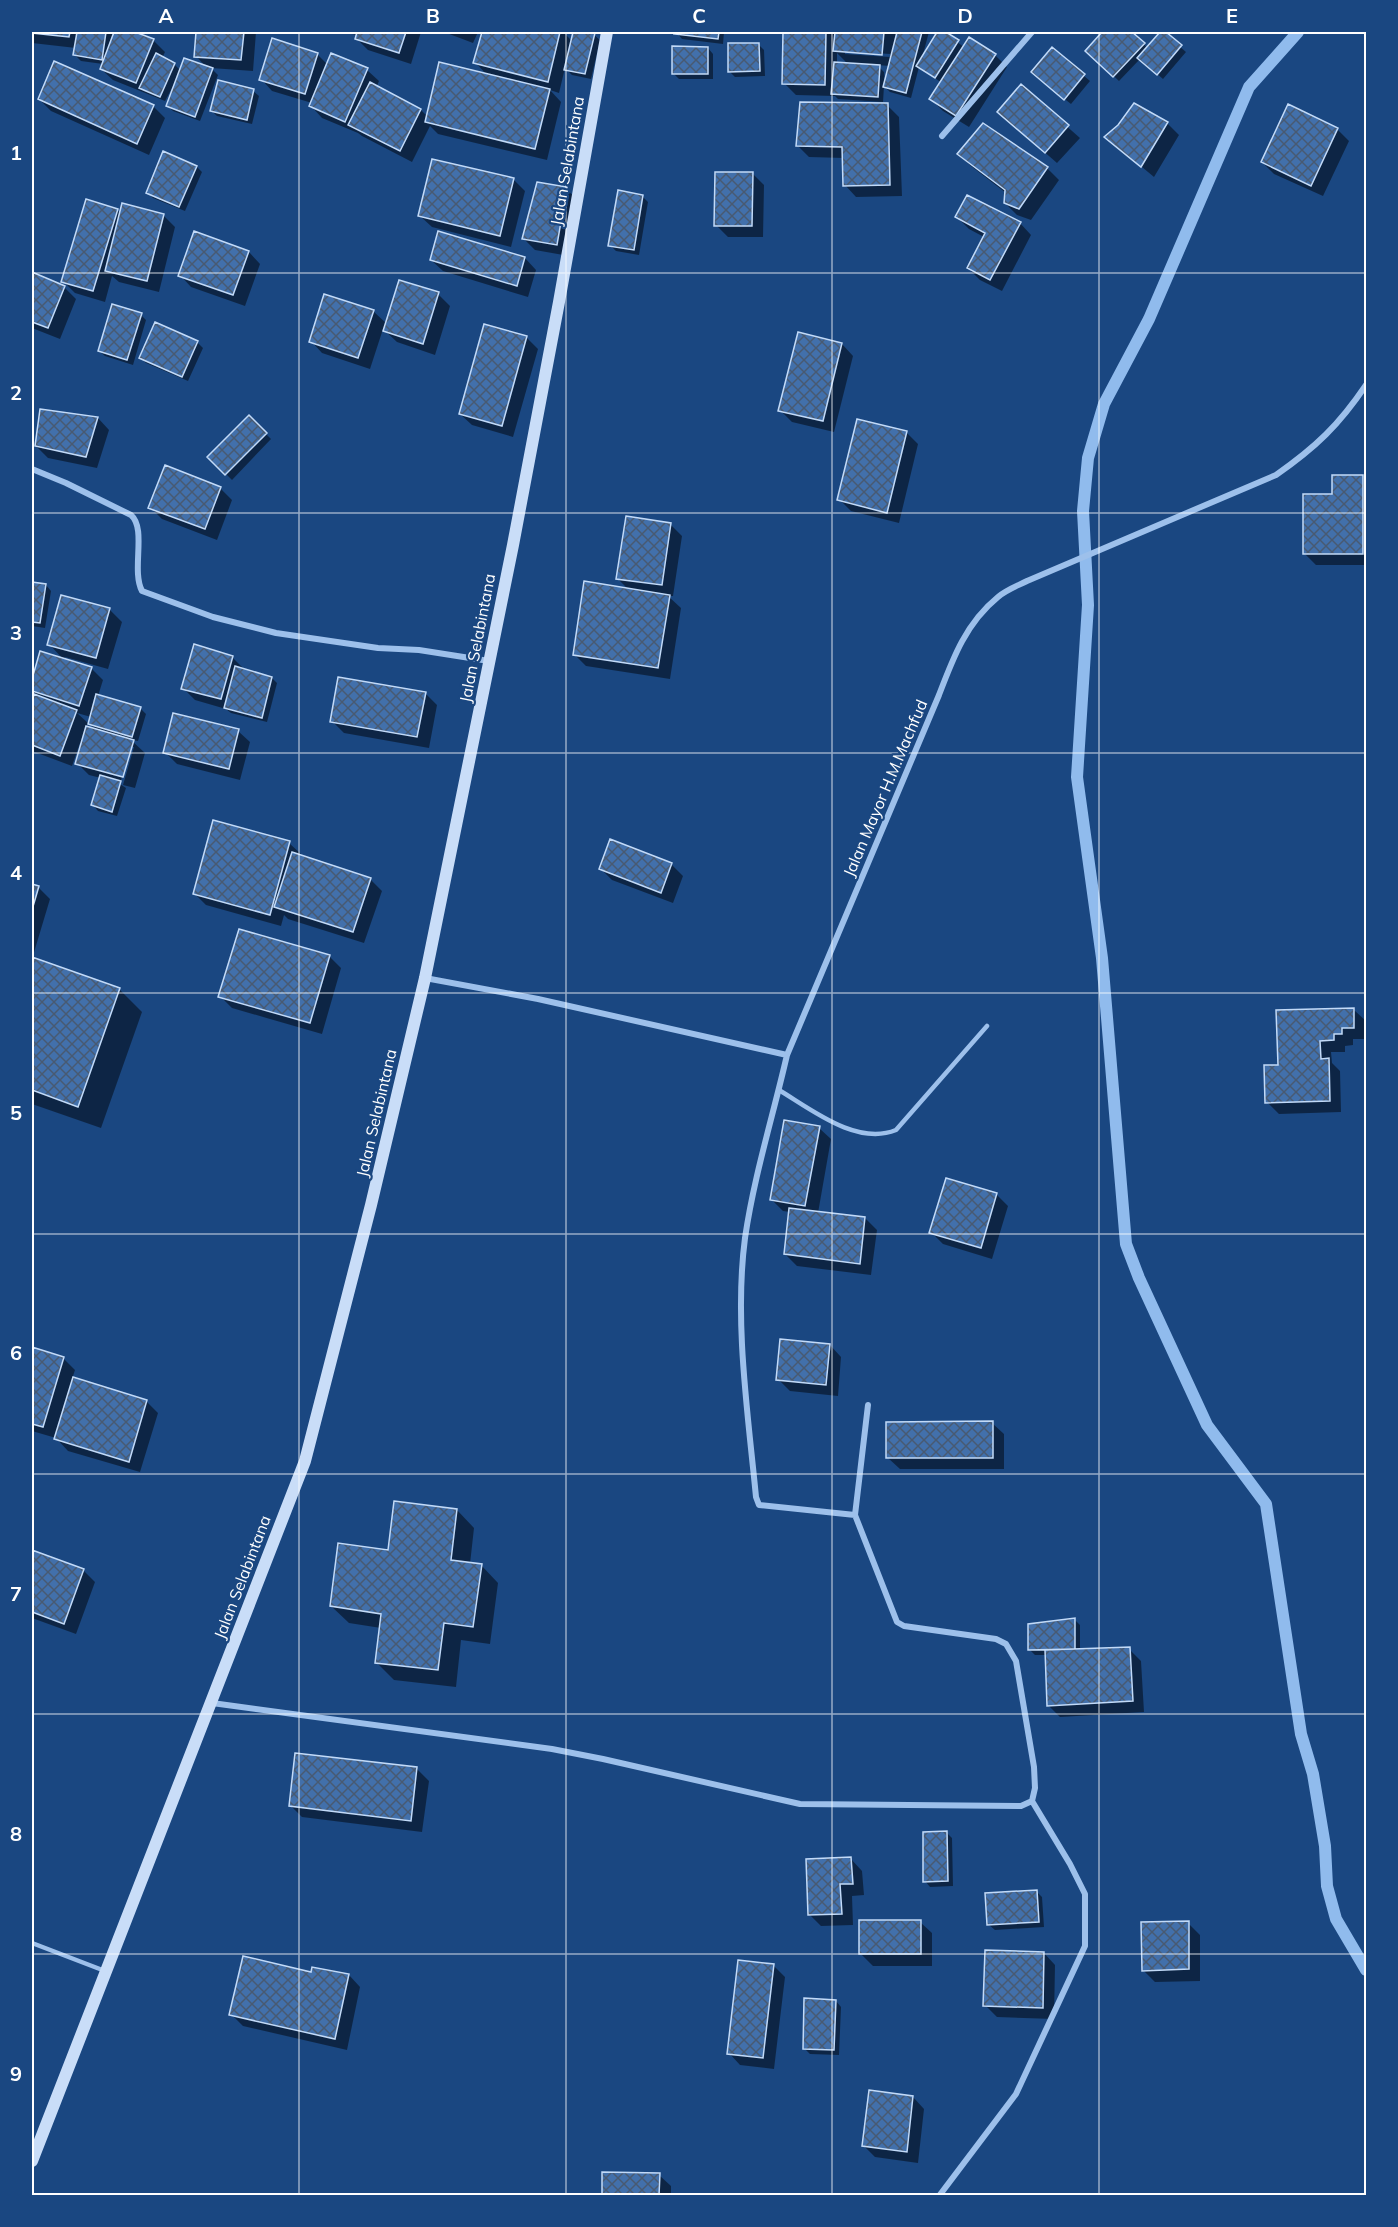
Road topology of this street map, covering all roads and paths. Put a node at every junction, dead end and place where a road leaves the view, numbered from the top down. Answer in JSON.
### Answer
{"nodes":[{"id":1,"x":607,"y":32,"type":"edge"},
{"id":2,"x":1032,"y":32,"type":"edge"},
{"id":3,"x":942,"y":136,"type":"dead end"},
{"id":4,"x":1366,"y":385,"type":"edge"},
{"id":5,"x":32,"y":469,"type":"edge"},
{"id":6,"x":490,"y":661,"type":"junction"},
{"id":7,"x":425,"y":978,"type":"junction"},
{"id":8,"x":987,"y":1026,"type":"dead end"},
{"id":9,"x":787,"y":1055,"type":"junction"},
{"id":10,"x":779,"y":1090,"type":"junction"},
{"id":11,"x":868,"y":1405,"type":"dead end"},
{"id":12,"x":855,"y":1515,"type":"junction"},
{"id":13,"x":212,"y":1703,"type":"junction"},
{"id":14,"x":1032,"y":1801,"type":"junction"},
{"id":15,"x":32,"y":1943,"type":"edge"},
{"id":16,"x":105,"y":1971,"type":"junction"},
{"id":17,"x":32,"y":2161,"type":"edge"},
{"id":18,"x":939,"y":2196,"type":"edge"}],
"edges":[{"from":1,"to":6,"type":"street","name":"Jalan Selabintana"},
{"from":2,"to":3,"type":"street"},
{"from":4,"to":9,"type":"street","name":"Jalan Mayor H.M.Machfud"},
{"from":5,"to":6,"type":"street"},
{"from":6,"to":7,"type":"street","name":"Jalan Selabintana"},
{"from":7,"to":9,"type":"street"},
{"from":7,"to":13,"type":"street","name":"Jalan Selabintana"},
{"from":8,"to":10,"type":"lane"},
{"from":9,"to":10,"type":"street","name":"Jalan Mayor H.M.Machfud"},
{"from":10,"to":12,"type":"street","name":"Jalan Mayor H.M.Machfud"},
{"from":11,"to":12,"type":"street"},
{"from":12,"to":14,"type":"street"},
{"from":13,"to":14,"type":"street"},
{"from":13,"to":16,"type":"street","name":"Jalan Selabintana"},
{"from":14,"to":18,"type":"street"},
{"from":15,"to":16,"type":"lane"},
{"from":16,"to":17,"type":"street","name":"Jalan Selabintana"}]}
